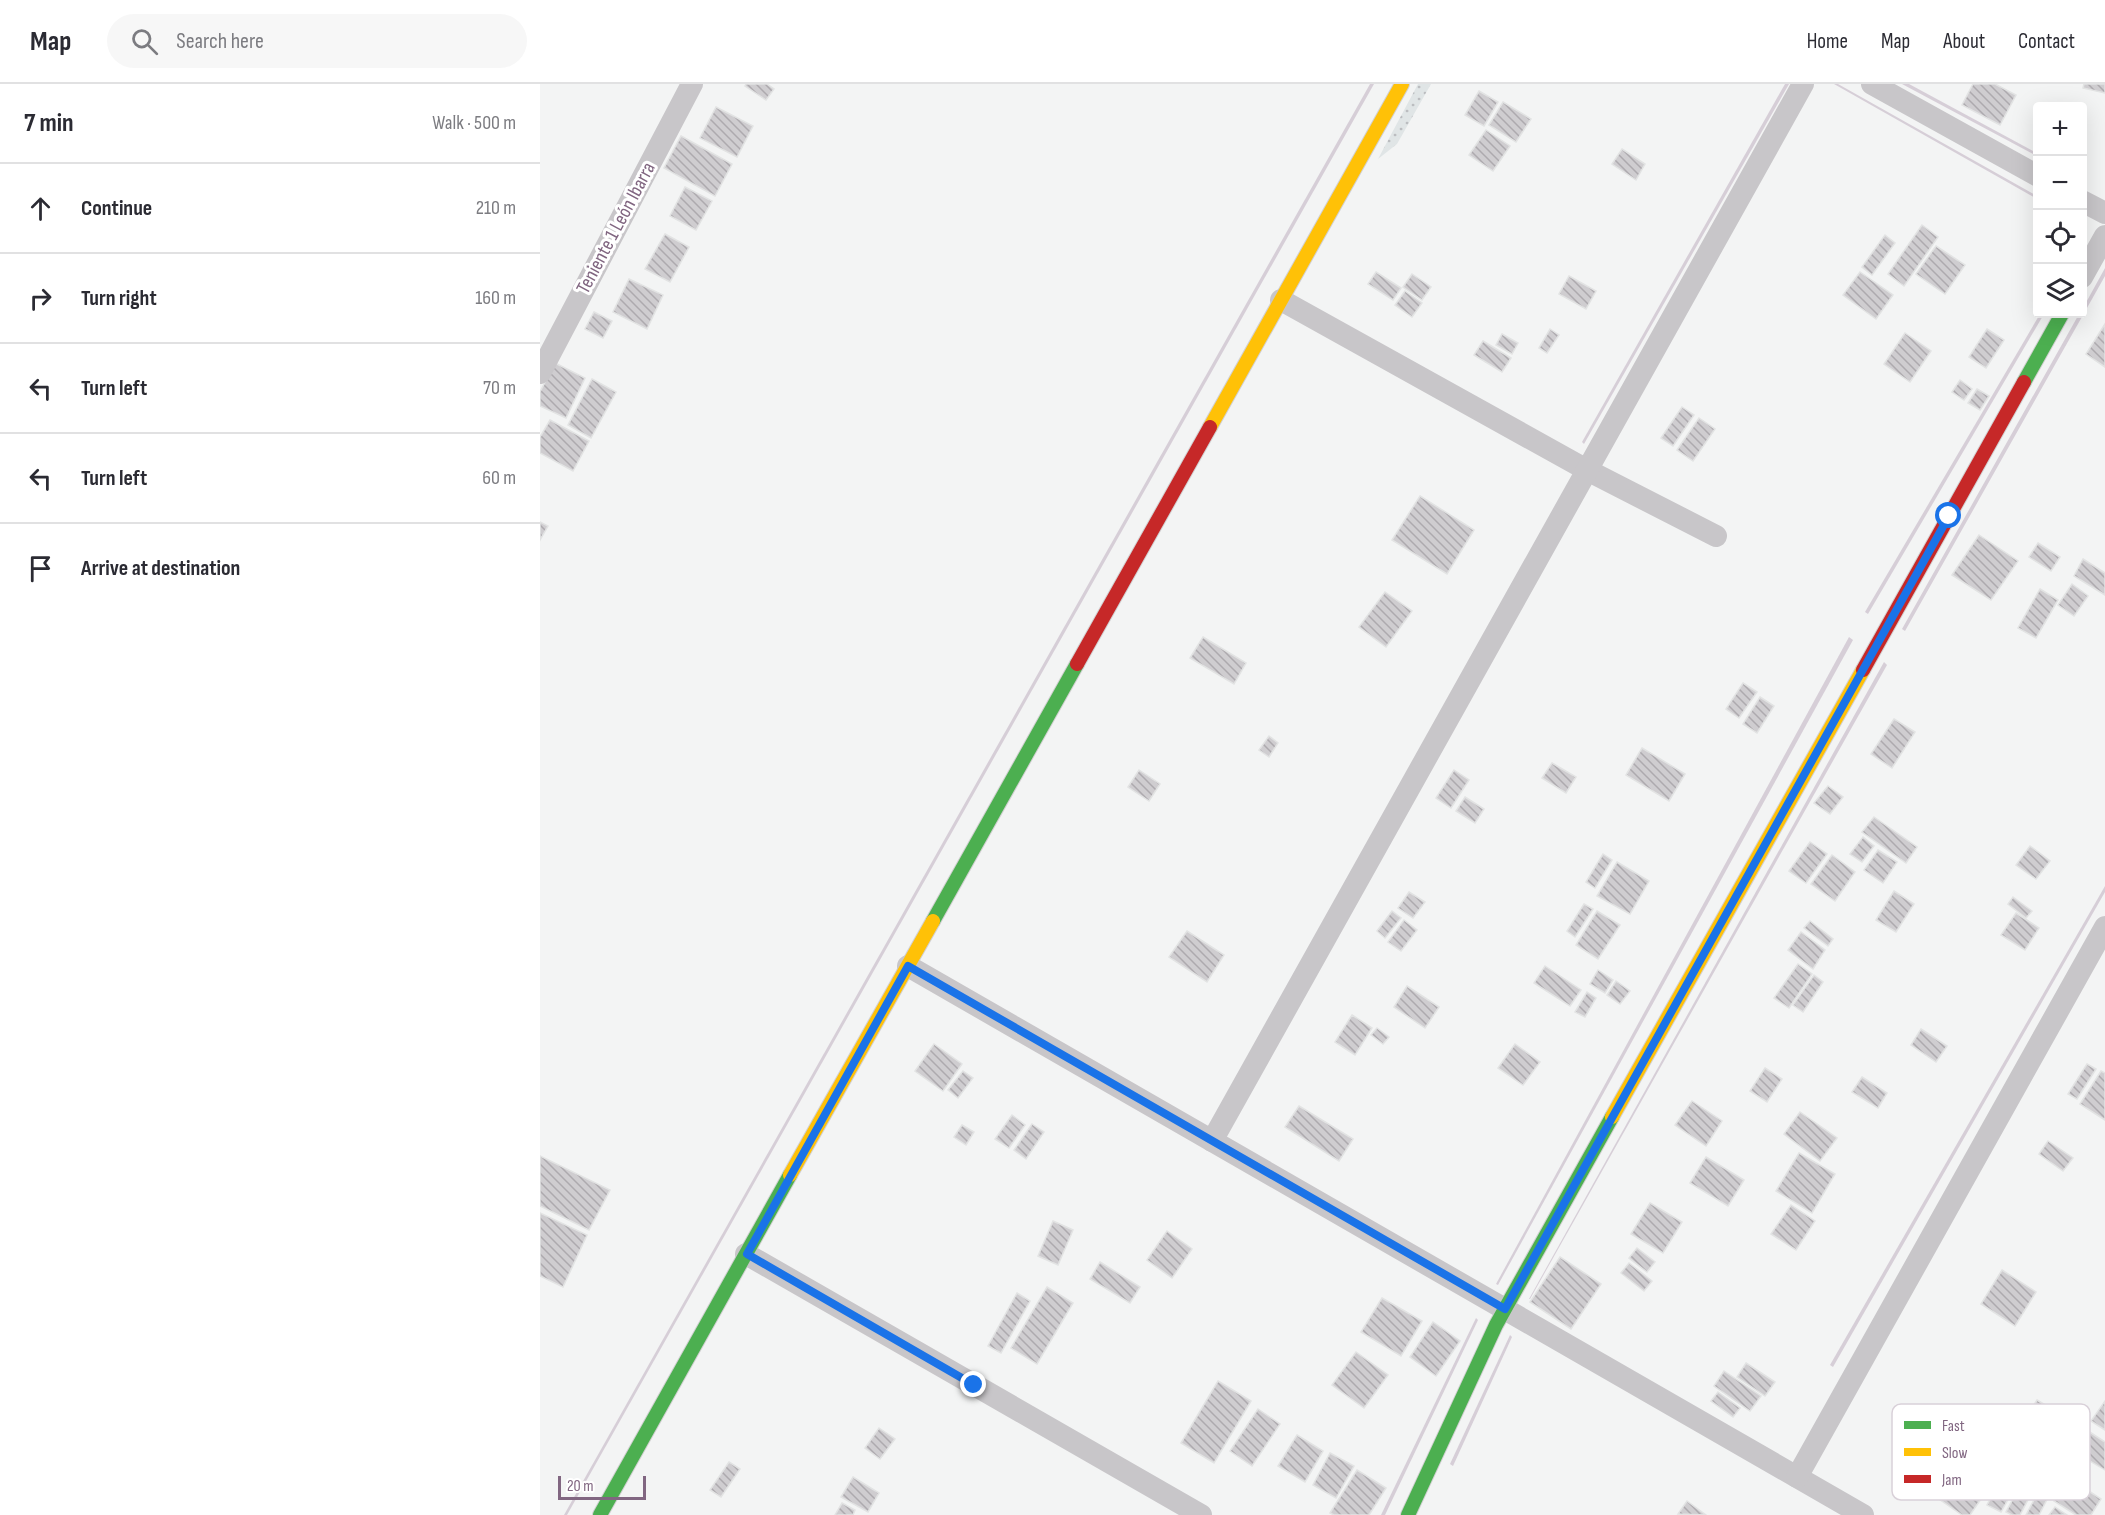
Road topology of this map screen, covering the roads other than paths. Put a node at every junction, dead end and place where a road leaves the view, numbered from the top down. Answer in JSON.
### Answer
{"nodes":[{"id":1,"x":692,"y":84,"type":"edge"},
{"id":2,"x":1402,"y":84,"type":"edge"},
{"id":3,"x":1803,"y":84,"type":"edge"},
{"id":4,"x":1872,"y":84,"type":"edge"},
{"id":5,"x":2033,"y":174,"type":"edge"},
{"id":6,"x":2087,"y":204,"type":"edge"},
{"id":7,"x":2105,"y":213,"type":"edge"},
{"id":8,"x":2105,"y":236,"type":"edge"},
{"id":9,"x":2087,"y":268,"type":"edge"},
{"id":10,"x":1281,"y":300,"type":"junction"},
{"id":11,"x":2060,"y":318,"type":"edge"},
{"id":12,"x":540,"y":373,"type":"edge"},
{"id":13,"x":1587,"y":470,"type":"junction"},
{"id":14,"x":1716,"y":536,"type":"dead end"},
{"id":15,"x":2105,"y":927,"type":"edge"},
{"id":16,"x":908,"y":966,"type":"junction"},
{"id":17,"x":1212,"y":1141,"type":"junction"},
{"id":18,"x":747,"y":1254,"type":"junction"},
{"id":19,"x":1505,"y":1309,"type":"junction"},
{"id":20,"x":1797,"y":1477,"type":"junction"},
{"id":21,"x":600,"y":1515,"type":"edge"},
{"id":22,"x":1201,"y":1515,"type":"edge"},
{"id":23,"x":1408,"y":1515,"type":"edge"},
{"id":24,"x":1863,"y":1515,"type":"edge"}],
"edges":[{"from":1,"to":12,"type":"street","name":"Teniente 1 León Ibarra"},
{"from":2,"to":10,"type":"street"},
{"from":3,"to":13,"type":"street"},
{"from":4,"to":5,"type":"street"},
{"from":6,"to":7,"type":"street"},
{"from":8,"to":9,"type":"street"},
{"from":10,"to":13,"type":"street"},
{"from":10,"to":16,"type":"street"},
{"from":11,"to":19,"type":"street"},
{"from":13,"to":14,"type":"street"},
{"from":13,"to":17,"type":"street"},
{"from":15,"to":20,"type":"street"},
{"from":16,"to":17,"type":"street"},
{"from":16,"to":18,"type":"street"},
{"from":17,"to":19,"type":"street"},
{"from":18,"to":21,"type":"street"},
{"from":18,"to":22,"type":"street"},
{"from":19,"to":20,"type":"street"},
{"from":19,"to":23,"type":"street"},
{"from":20,"to":24,"type":"street"}]}
